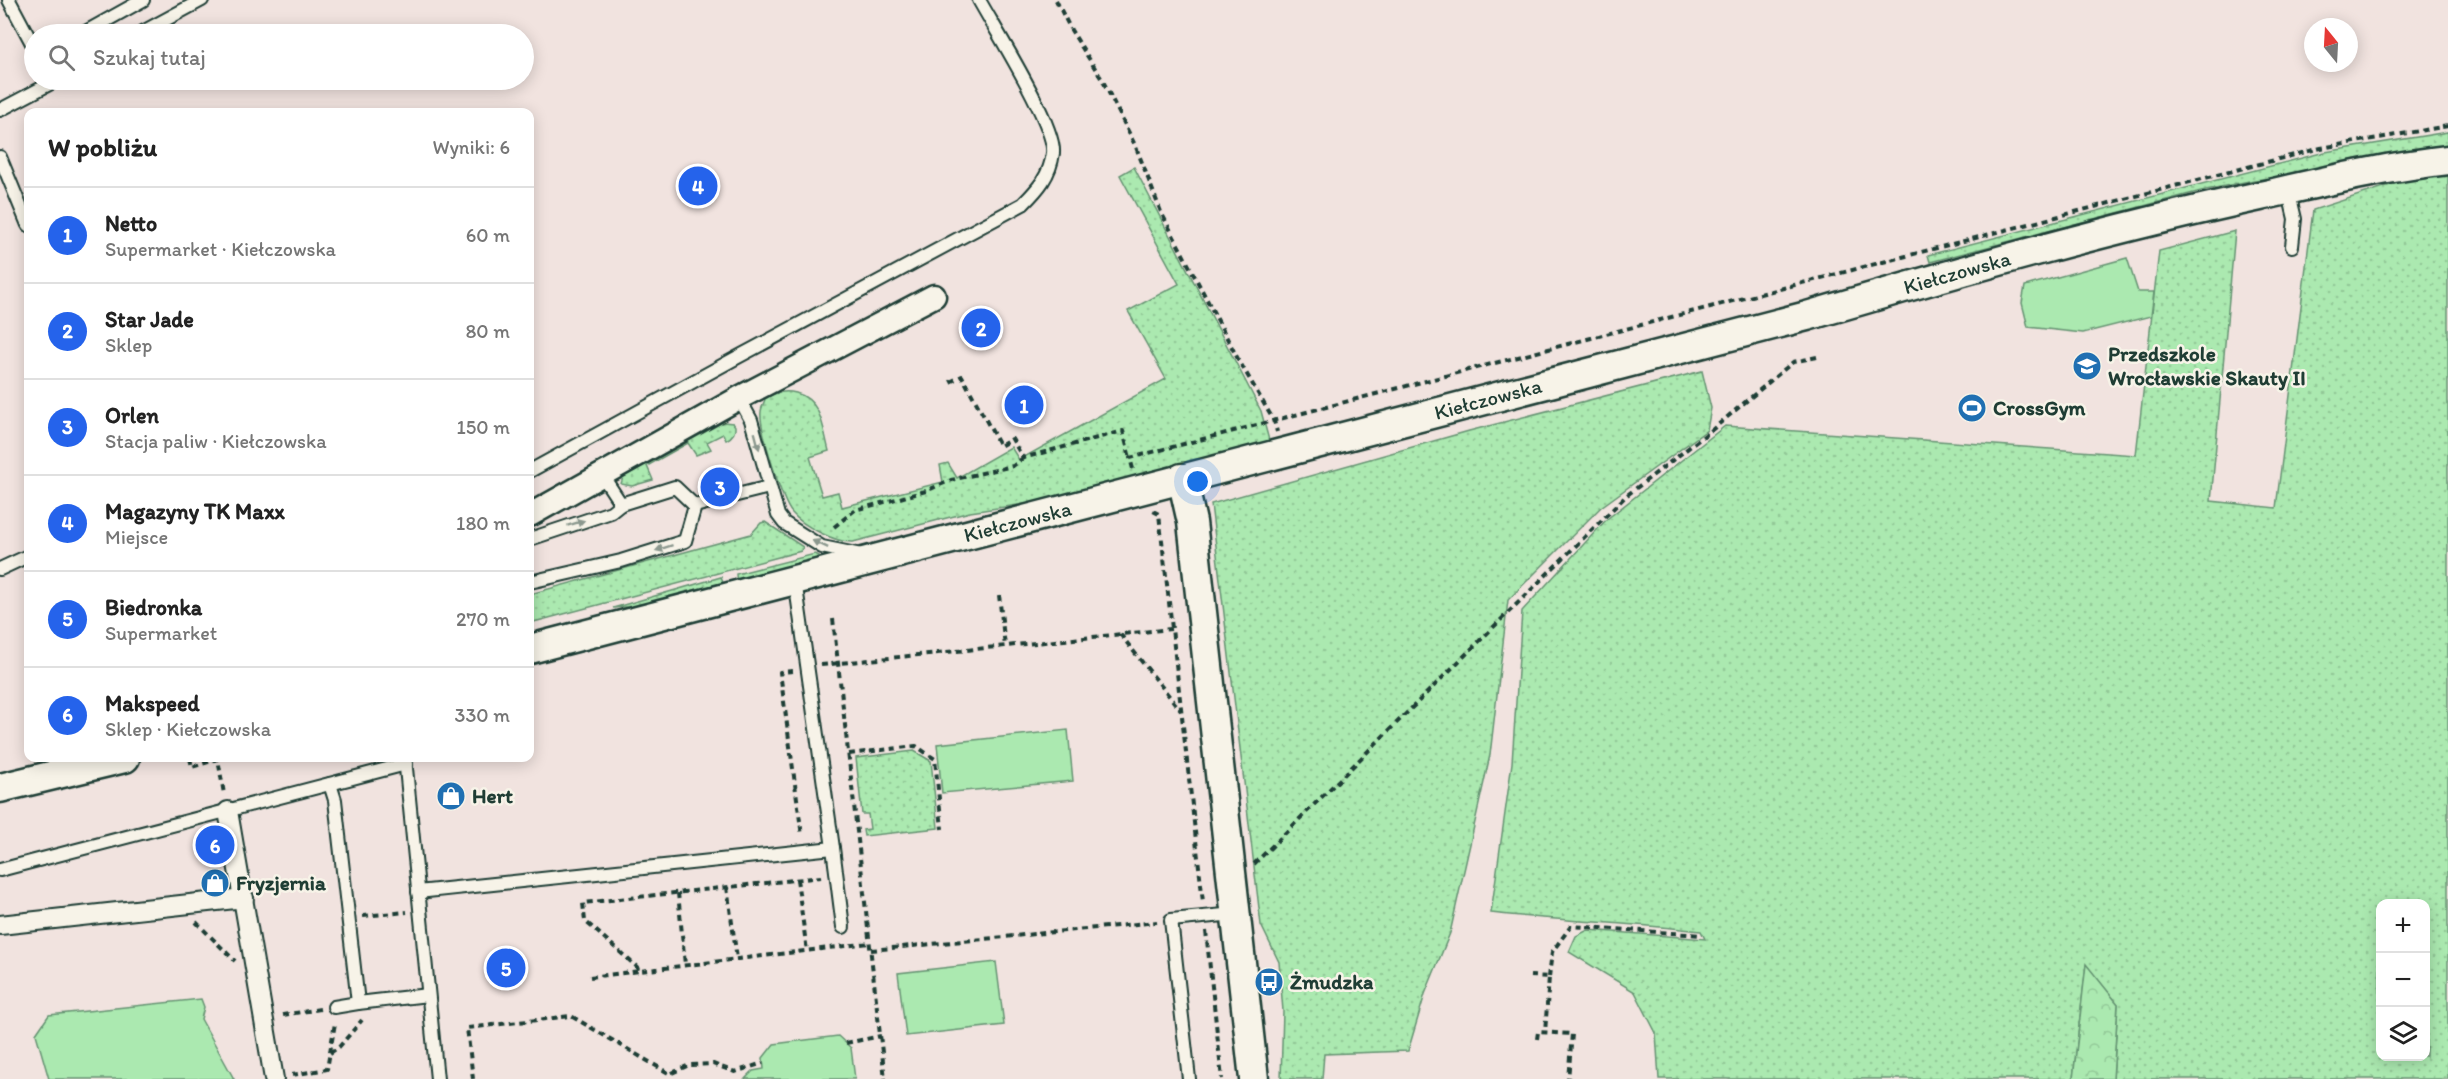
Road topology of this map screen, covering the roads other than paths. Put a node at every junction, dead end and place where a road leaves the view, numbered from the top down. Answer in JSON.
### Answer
{"nodes":[{"id":1,"x":9,"y":0,"type":"edge"},
{"id":2,"x":143,"y":0,"type":"edge"},
{"id":3,"x":202,"y":0,"type":"edge"},
{"id":4,"x":979,"y":0,"type":"edge"},
{"id":5,"x":100,"y":24,"type":"edge"},
{"id":6,"x":158,"y":24,"type":"edge"},
{"id":7,"x":24,"y":28,"type":"edge"},
{"id":8,"x":38,"y":90,"type":"edge"},
{"id":9,"x":0,"y":110,"type":"edge"},
{"id":10,"x":0,"y":157,"type":"edge"},
{"id":11,"x":2448,"y":160,"type":"edge"},
{"id":12,"x":2288,"y":189,"type":"junction"},
{"id":13,"x":24,"y":215,"type":"edge"},
{"id":14,"x":2292,"y":246,"type":"dead end"},
{"id":15,"x":934,"y":296,"type":"dead end"},
{"id":16,"x":739,"y":398,"type":"junction"},
{"id":17,"x":534,"y":469,"type":"edge"},
{"id":18,"x":602,"y":475,"type":"junction"},
{"id":19,"x":1182,"y":478,"type":"junction"},
{"id":20,"x":769,"y":486,"type":"junction"},
{"id":21,"x":737,"y":495,"type":"dead end"},
{"id":22,"x":710,"y":502,"type":"dead end"},
{"id":23,"x":621,"y":504,"type":"junction"},
{"id":24,"x":695,"y":506,"type":"junction"},
{"id":25,"x":534,"y":512,"type":"edge"},
{"id":26,"x":534,"y":538,"type":"edge"},
{"id":27,"x":24,"y":558,"type":"edge"},
{"id":28,"x":877,"y":558,"type":"junction"},
{"id":29,"x":0,"y":569,"type":"edge"},
{"id":30,"x":795,"y":579,"type":"junction"},
{"id":31,"x":534,"y":581,"type":"edge"},
{"id":32,"x":534,"y":648,"type":"edge"},
{"id":33,"x":108,"y":762,"type":"edge"},
{"id":34,"x":402,"y":762,"type":"edge"},
{"id":35,"x":405,"y":762,"type":"edge"},
{"id":36,"x":330,"y":784,"type":"junction"},
{"id":37,"x":0,"y":788,"type":"edge"},
{"id":38,"x":228,"y":811,"type":"junction"},
{"id":39,"x":833,"y":848,"type":"junction"},
{"id":40,"x":0,"y":870,"type":"edge"},
{"id":41,"x":418,"y":892,"type":"junction"},
{"id":42,"x":244,"y":898,"type":"junction"},
{"id":43,"x":1236,"y":914,"type":"junction"},
{"id":44,"x":0,"y":925,"type":"edge"},
{"id":45,"x":843,"y":927,"type":"dead end"},
{"id":46,"x":428,"y":995,"type":"junction"},
{"id":47,"x":365,"y":1003,"type":"junction"},
{"id":48,"x":334,"y":1007,"type":"road end"},
{"id":49,"x":274,"y":1079,"type":"edge"},
{"id":50,"x":436,"y":1079,"type":"edge"},
{"id":51,"x":1189,"y":1079,"type":"edge"},
{"id":52,"x":1254,"y":1079,"type":"edge"}],
"edges":[{"from":1,"to":7,"type":"lane"},
{"from":2,"to":5,"type":"lane"},
{"from":3,"to":6,"type":"lane"},
{"from":4,"to":17,"type":"lane"},
{"from":8,"to":9,"type":"lane"},
{"from":10,"to":13,"type":"lane"},
{"from":11,"to":12,"type":"street","name":"Kiełczowska"},
{"from":12,"to":14,"type":"lane"},
{"from":12,"to":19,"type":"street","name":"Kiełczowska"},
{"from":15,"to":16,"type":"street"},
{"from":16,"to":18,"type":"street"},
{"from":16,"to":20,"type":"lane","one_way":true},
{"from":18,"to":23,"type":"lane"},
{"from":18,"to":25,"type":"street"},
{"from":19,"to":28,"type":"street","name":"Kiełczowska"},
{"from":19,"to":43,"type":"street"},
{"from":20,"to":21,"type":"lane"},
{"from":28,"to":20,"type":"lane","one_way":true},
{"from":22,"to":24,"type":"lane"},
{"from":23,"to":24,"type":"lane"},
{"from":26,"to":23,"type":"lane","one_way":true},
{"from":24,"to":31,"type":"lane","one_way":true},
{"from":27,"to":29,"type":"lane"},
{"from":28,"to":30,"type":"street","name":"Kiełczowska"},
{"from":30,"to":32,"type":"street","name":"Kiełczowska"},
{"from":30,"to":39,"type":"lane"},
{"from":33,"to":37,"type":"street"},
{"from":34,"to":36,"type":"lane"},
{"from":35,"to":41,"type":"lane"},
{"from":36,"to":38,"type":"lane"},
{"from":36,"to":47,"type":"lane"},
{"from":38,"to":40,"type":"lane"},
{"from":38,"to":42,"type":"street"},
{"from":39,"to":41,"type":"lane"},
{"from":39,"to":45,"type":"lane"},
{"from":41,"to":46,"type":"lane"},
{"from":42,"to":44,"type":"street"},
{"from":42,"to":49,"type":"street"},
{"from":43,"to":51,"type":"lane"},
{"from":43,"to":52,"type":"street"},
{"from":46,"to":47,"type":"lane"},
{"from":46,"to":50,"type":"lane"},
{"from":47,"to":48,"type":"lane"}]}
